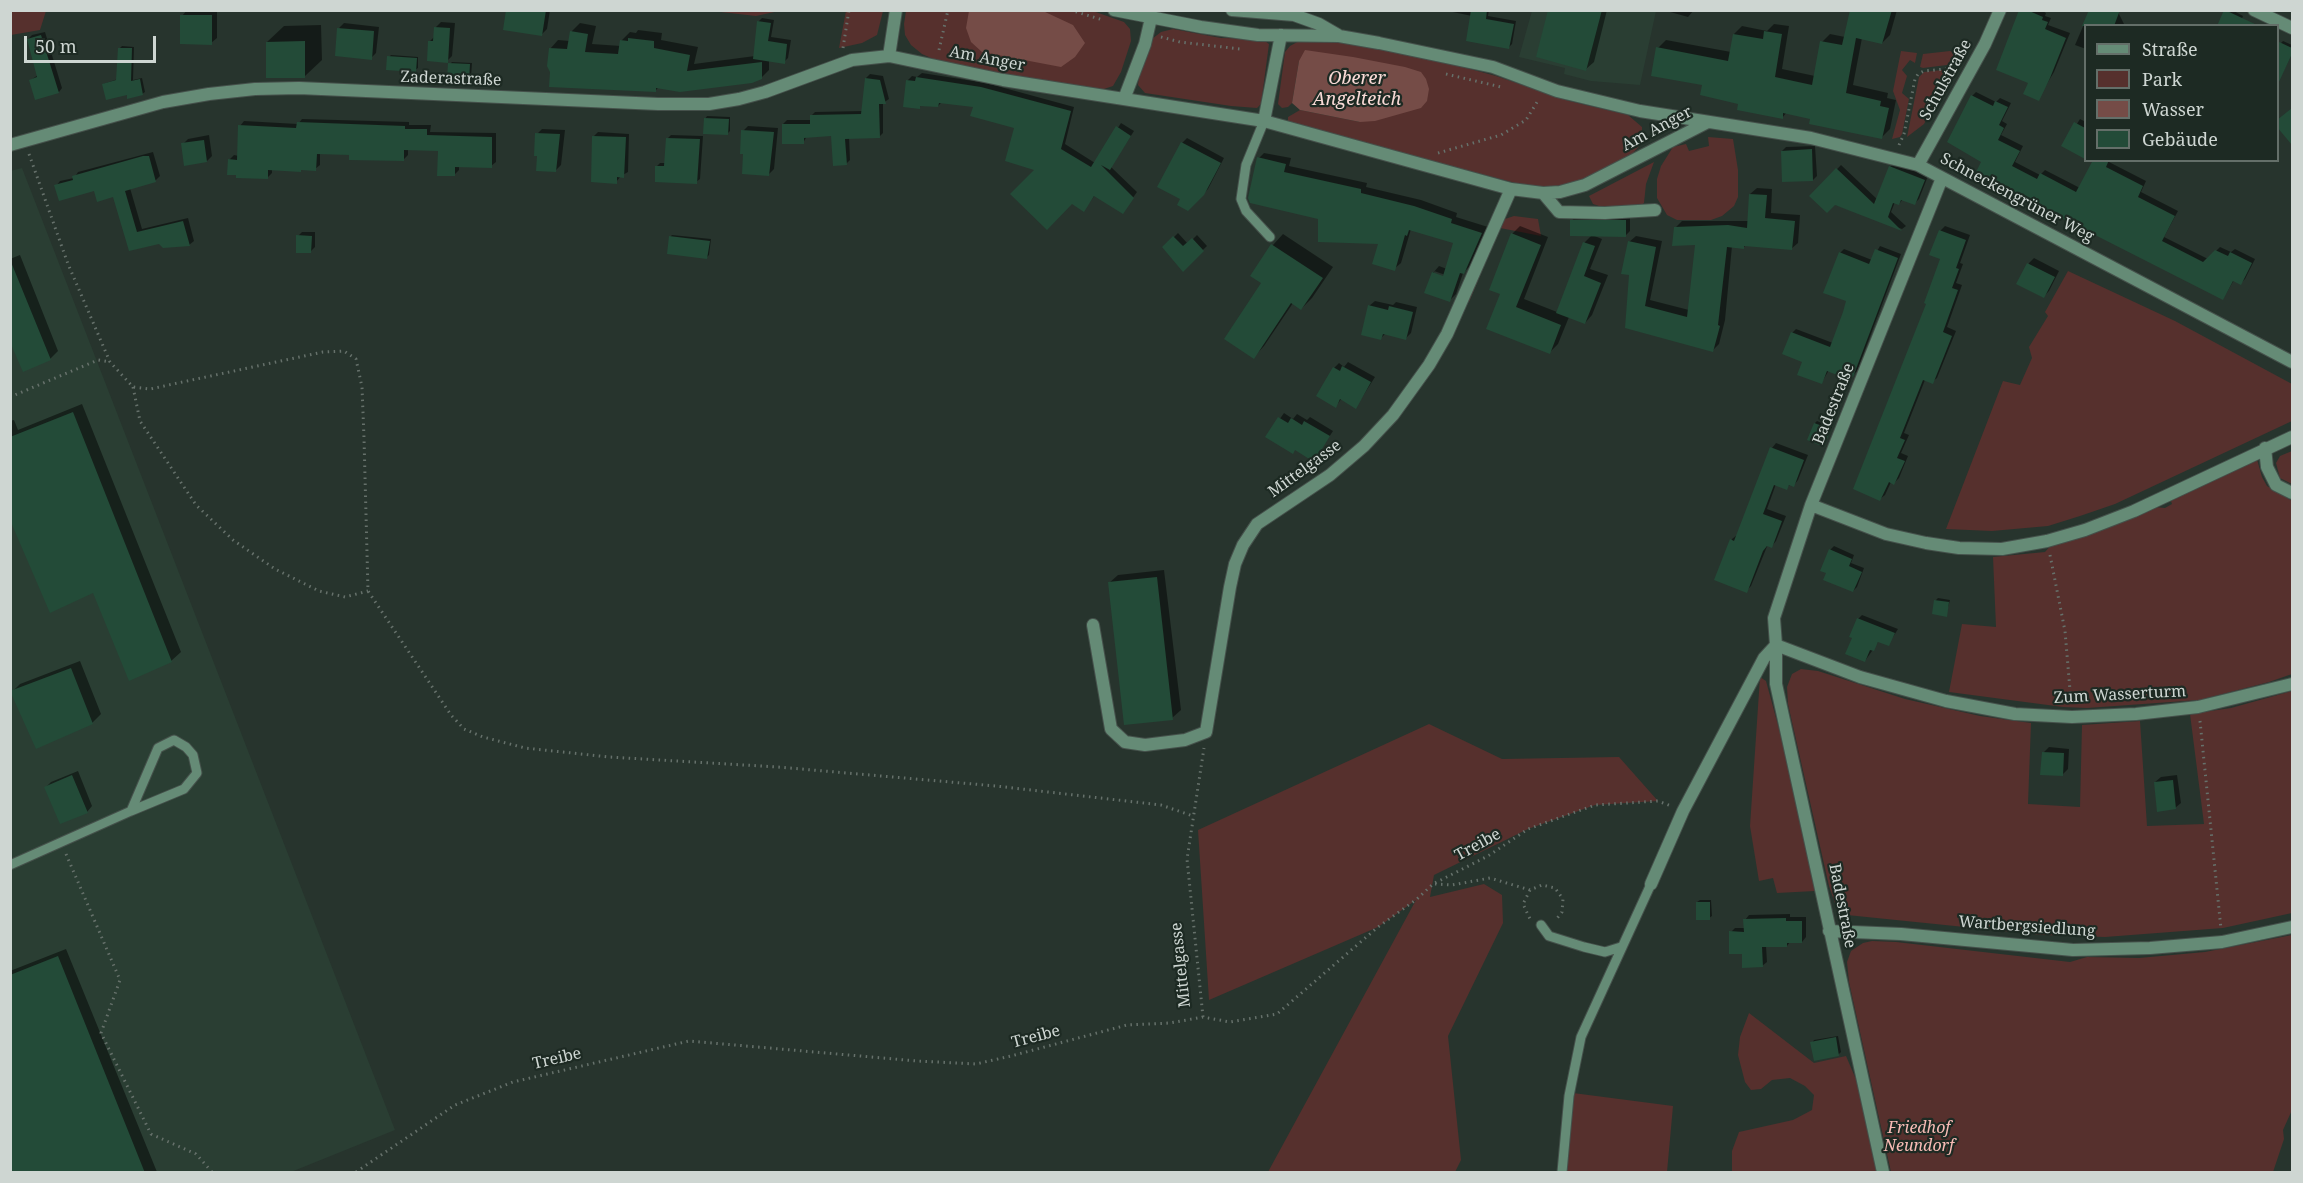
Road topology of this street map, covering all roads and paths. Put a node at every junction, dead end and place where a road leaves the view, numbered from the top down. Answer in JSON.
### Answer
{"nodes":[{"id":1,"x":849,"y":10,"type":"edge"},
{"id":2,"x":896,"y":10,"type":"edge"},
{"id":3,"x":948,"y":10,"type":"edge"},
{"id":4,"x":1070,"y":10,"type":"edge"},
{"id":5,"x":1232,"y":10,"type":"edge"},
{"id":6,"x":2000,"y":10,"type":"edge"},
{"id":7,"x":2254,"y":10,"type":"edge"},
{"id":8,"x":1294,"y":13,"type":"edge"},
{"id":9,"x":1114,"y":17,"type":"edge"},
{"id":10,"x":1151,"y":18,"type":"junction"},
{"id":11,"x":2292,"y":28,"type":"edge"},
{"id":12,"x":1147,"y":33,"type":"junction"},
{"id":13,"x":1281,"y":35,"type":"junction"},
{"id":14,"x":1339,"y":36,"type":"junction"},
{"id":15,"x":1243,"y":49,"type":"dead end"},
{"id":16,"x":939,"y":50,"type":"dead end"},
{"id":17,"x":889,"y":56,"type":"junction"},
{"id":18,"x":839,"y":64,"type":"junction"},
{"id":19,"x":1970,"y":72,"type":"junction"},
{"id":20,"x":1444,"y":73,"type":"dead end"},
{"id":21,"x":1508,"y":88,"type":"dead end"},
{"id":22,"x":1534,"y":94,"type":"dead end"},
{"id":23,"x":1124,"y":99,"type":"junction"},
{"id":24,"x":1264,"y":121,"type":"junction"},
{"id":25,"x":1706,"y":123,"type":"junction"},
{"id":26,"x":24,"y":140,"type":"junction"},
{"id":27,"x":10,"y":144,"type":"edge"},
{"id":28,"x":1893,"y":157,"type":"junction"},
{"id":29,"x":1425,"y":165,"type":"junction"},
{"id":30,"x":1918,"y":165,"type":"junction"},
{"id":31,"x":1942,"y":178,"type":"junction"},
{"id":32,"x":1510,"y":189,"type":"junction"},
{"id":33,"x":1543,"y":193,"type":"junction"},
{"id":34,"x":1655,"y":210,"type":"dead end"},
{"id":35,"x":1270,"y":237,"type":"dead end"},
{"id":36,"x":110,"y":362,"type":"junction"},
{"id":37,"x":2292,"y":363,"type":"edge"},
{"id":38,"x":132,"y":387,"type":"junction"},
{"id":39,"x":10,"y":397,"type":"edge"},
{"id":40,"x":2292,"y":437,"type":"edge"},
{"id":41,"x":2265,"y":448,"type":"junction"},
{"id":42,"x":2292,"y":493,"type":"edge"},
{"id":43,"x":1811,"y":505,"type":"junction"},
{"id":44,"x":2048,"y":541,"type":"junction"},
{"id":45,"x":368,"y":591,"type":"junction"},
{"id":46,"x":1093,"y":625,"type":"dead end"},
{"id":47,"x":1776,"y":645,"type":"junction"},
{"id":48,"x":2292,"y":684,"type":"edge"},
{"id":49,"x":2199,"y":707,"type":"junction"},
{"id":50,"x":2072,"y":717,"type":"junction"},
{"id":51,"x":1206,"y":732,"type":"junction"},
{"id":52,"x":130,"y":811,"type":"junction"},
{"id":53,"x":1683,"y":811,"type":"junction"},
{"id":54,"x":1193,"y":816,"type":"junction"},
{"id":55,"x":61,"y":842,"type":"junction"},
{"id":56,"x":10,"y":865,"type":"edge"},
{"id":57,"x":1433,"y":884,"type":"junction"},
{"id":58,"x":1651,"y":884,"type":"joint"},
{"id":59,"x":1530,"y":890,"type":"junction"},
{"id":60,"x":1541,"y":925,"type":"junction"},
{"id":61,"x":2292,"y":927,"type":"edge"},
{"id":62,"x":1829,"y":931,"type":"junction"},
{"id":63,"x":2222,"y":942,"type":"junction"},
{"id":64,"x":1621,"y":947,"type":"junction"},
{"id":65,"x":1203,"y":1017,"type":"junction"},
{"id":66,"x":212,"y":1173,"type":"edge"},
{"id":67,"x":356,"y":1173,"type":"edge"},
{"id":68,"x":1562,"y":1173,"type":"edge"},
{"id":69,"x":1883,"y":1173,"type":"edge"}],
"edges":[{"from":1,"to":18,"type":"path"},
{"from":2,"to":17,"type":"street"},
{"from":3,"to":16,"type":"path"},
{"from":4,"to":9,"type":"path"},
{"from":5,"to":8,"type":"street","name":"Am Anger"},
{"from":6,"to":19,"type":"street","name":"Schulstraße"},
{"from":7,"to":11,"type":"street"},
{"from":8,"to":14,"type":"street","name":"Am Anger"},
{"from":9,"to":10,"type":"street","name":"Am Anger"},
{"from":10,"to":12,"type":"street"},
{"from":10,"to":13,"type":"street","name":"Am Anger"},
{"from":12,"to":15,"type":"path"},
{"from":12,"to":23,"type":"street"},
{"from":13,"to":14,"type":"street","name":"Am Anger"},
{"from":13,"to":24,"type":"street"},
{"from":14,"to":25,"type":"street","name":"Am Anger"},
{"from":17,"to":18,"type":"street","name":"Zaderastraße"},
{"from":17,"to":23,"type":"street","name":"Am Anger"},
{"from":18,"to":26,"type":"street","name":"Zaderastraße"},
{"from":19,"to":28,"type":"path"},
{"from":19,"to":30,"type":"street","name":"Schulstraße"},
{"from":20,"to":21,"type":"path"},
{"from":22,"to":29,"type":"path"},
{"from":23,"to":24,"type":"street","name":"Am Anger"},
{"from":24,"to":29,"type":"street","name":"Am Anger"},
{"from":24,"to":35,"type":"lane"},
{"from":25,"to":28,"type":"street","name":"Schneckengrüner Weg"},
{"from":25,"to":33,"type":"street","name":"Am Anger"},
{"from":26,"to":27,"type":"street","name":"Zaderastraße"},
{"from":26,"to":36,"type":"path"},
{"from":28,"to":30,"type":"street","name":"Schneckengrüner Weg"},
{"from":29,"to":32,"type":"street","name":"Am Anger"},
{"from":30,"to":31,"type":"street","name":"Schneckengrüner Weg"},
{"from":31,"to":37,"type":"street","name":"Schneckengrüner Weg"},
{"from":31,"to":43,"type":"street","name":"Badestraße"},
{"from":32,"to":33,"type":"street","name":"Am Anger"},
{"from":32,"to":51,"type":"street","name":"Mittelgasse"},
{"from":33,"to":34,"type":"street"},
{"from":36,"to":38,"type":"path"},
{"from":36,"to":39,"type":"path"},
{"from":38,"to":45,"type":"path"},
{"from":38,"to":45,"type":"path"},
{"from":40,"to":41,"type":"street"},
{"from":41,"to":42,"type":"street"},
{"from":41,"to":44,"type":"street"},
{"from":43,"to":44,"type":"street"},
{"from":43,"to":47,"type":"street","name":"Badestraße"},
{"from":44,"to":50,"type":"path"},
{"from":45,"to":54,"type":"path"},
{"from":46,"to":51,"type":"street"},
{"from":47,"to":50,"type":"street","name":"Zum Wasserturm"},
{"from":47,"to":53,"type":"street"},
{"from":47,"to":62,"type":"street","name":"Badestraße"},
{"from":48,"to":49,"type":"street","name":"Zum Wasserturm"},
{"from":49,"to":50,"type":"street","name":"Zum Wasserturm"},
{"from":49,"to":63,"type":"path"},
{"from":51,"to":54,"type":"path","name":"Mittelgasse"},
{"from":52,"to":52,"type":"lane"},
{"from":52,"to":55,"type":"lane"},
{"from":53,"to":57,"type":"path","name":"Treibe"},
{"from":53,"to":58,"type":"street"},
{"from":54,"to":65,"type":"path","name":"Mittelgasse"},
{"from":55,"to":56,"type":"lane"},
{"from":55,"to":66,"type":"path"},
{"from":57,"to":59,"type":"path"},
{"from":57,"to":65,"type":"path","name":"Treibe"},
{"from":58,"to":64,"type":"lane"},
{"from":59,"to":60,"type":"path"},
{"from":59,"to":60,"type":"path"},
{"from":60,"to":64,"type":"lane"},
{"from":61,"to":63,"type":"street","name":"Wartbergsiedlung"},
{"from":62,"to":63,"type":"street","name":"Wartbergsiedlung"},
{"from":62,"to":69,"type":"street","name":"Badestraße"},
{"from":64,"to":68,"type":"lane"},
{"from":65,"to":67,"type":"path","name":"Treibe"}]}
